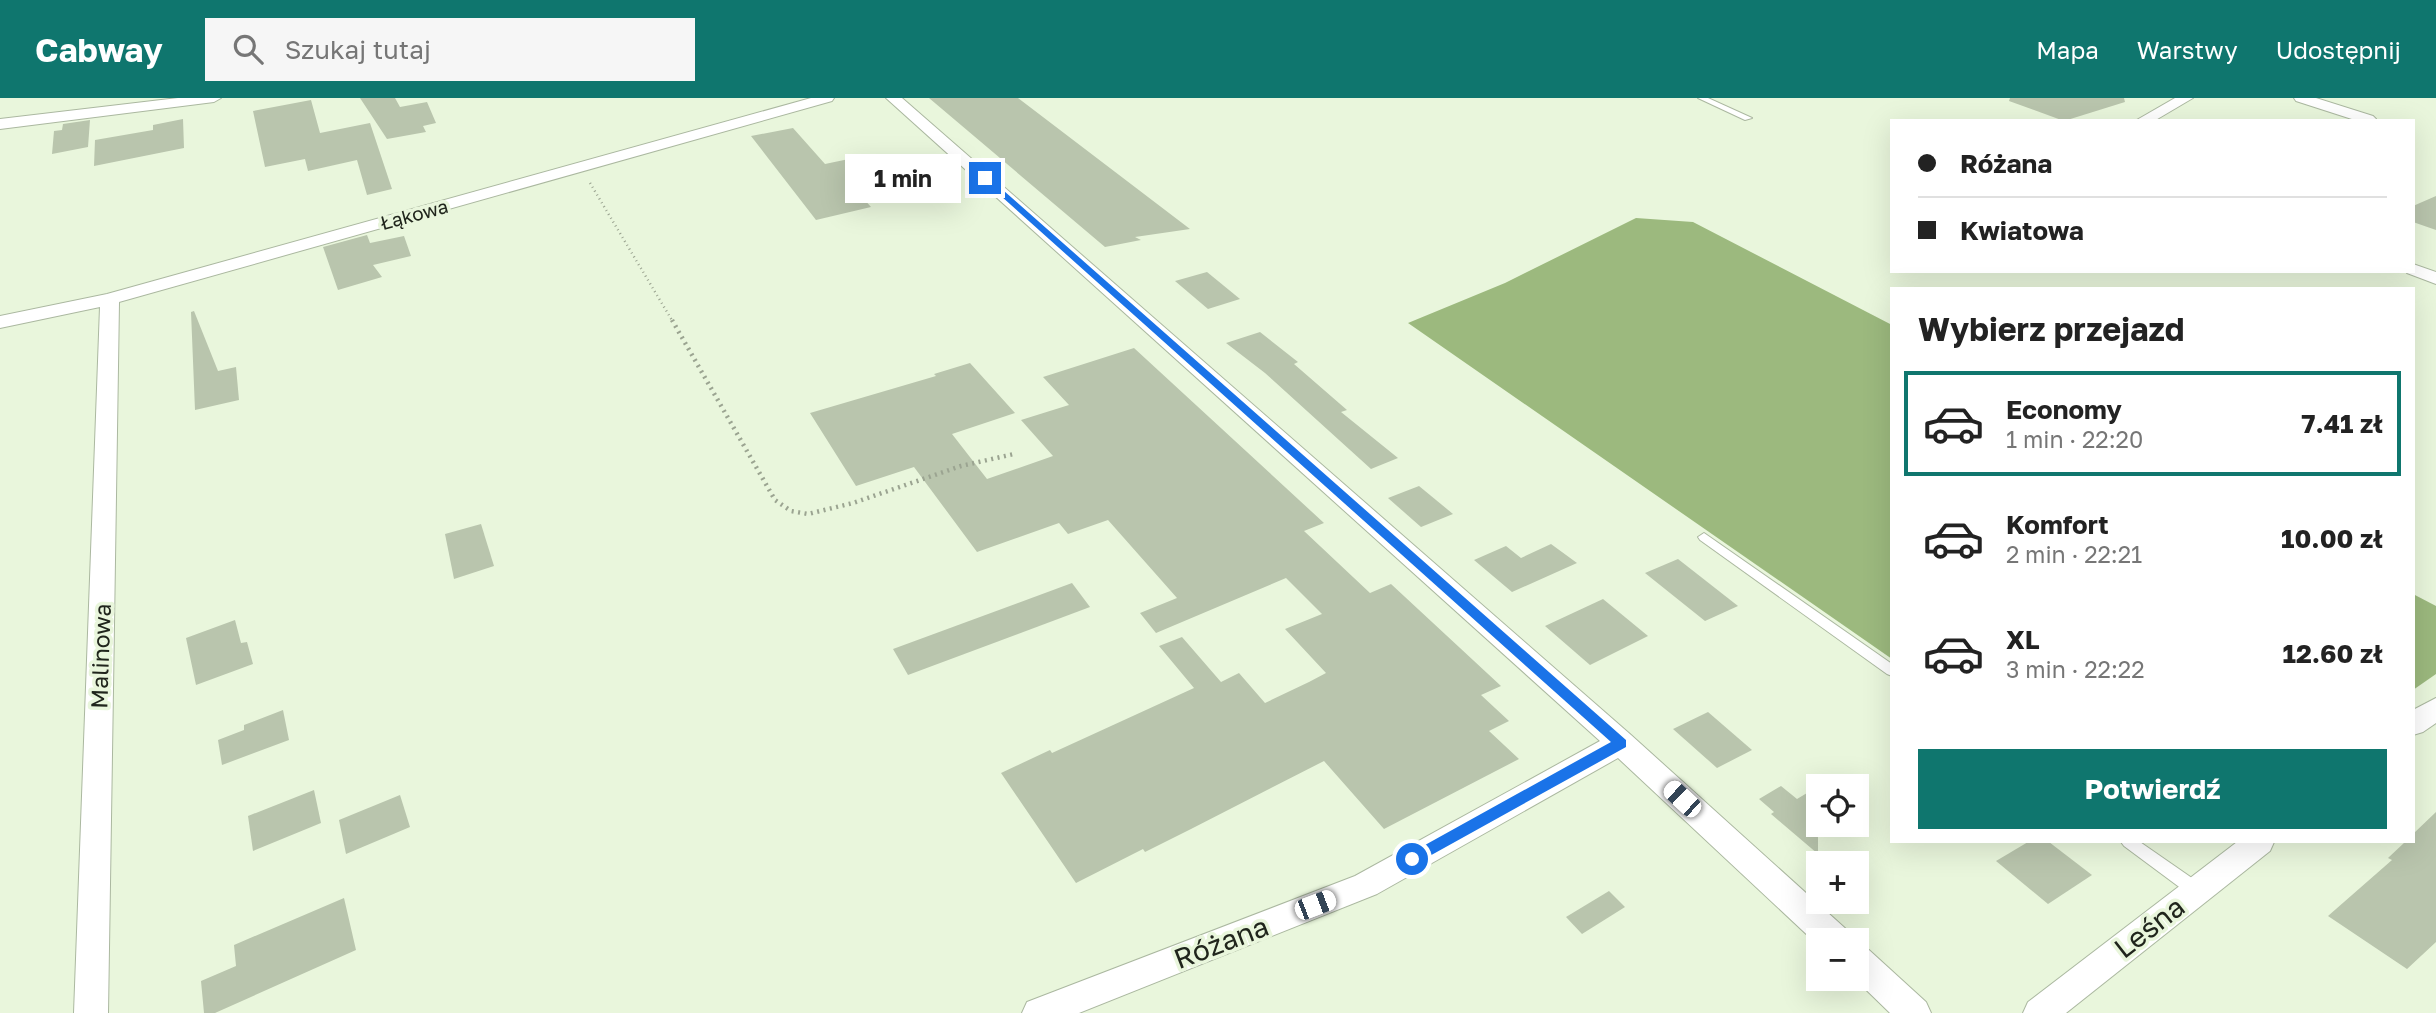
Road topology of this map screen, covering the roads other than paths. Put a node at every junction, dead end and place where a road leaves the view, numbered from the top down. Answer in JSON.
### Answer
{"nodes":[{"id":1,"x":214,"y":98,"type":"edge"},
{"id":2,"x":827,"y":98,"type":"edge"},
{"id":3,"x":893,"y":98,"type":"edge"},
{"id":4,"x":1702,"y":98,"type":"edge"},
{"id":5,"x":2186,"y":98,"type":"edge"},
{"id":6,"x":2301,"y":98,"type":"edge"},
{"id":7,"x":1748,"y":118,"type":"dead end"},
{"id":8,"x":2146,"y":119,"type":"edge"},
{"id":9,"x":2368,"y":119,"type":"dead end"},
{"id":10,"x":0,"y":124,"type":"edge"},
{"id":11,"x":2415,"y":270,"type":"edge"},
{"id":12,"x":2436,"y":278,"type":"edge"},
{"id":13,"x":110,"y":299,"type":"junction"},
{"id":14,"x":0,"y":322,"type":"edge"},
{"id":15,"x":1704,"y":537,"type":"dead end"},
{"id":16,"x":1890,"y":670,"type":"edge"},
{"id":17,"x":2436,"y":708,"type":"edge"},
{"id":18,"x":2415,"y":724,"type":"edge"},
{"id":19,"x":1621,"y":743,"type":"junction"},
{"id":20,"x":2130,"y":843,"type":"edge"},
{"id":21,"x":2258,"y":843,"type":"edge"},
{"id":22,"x":2196,"y":890,"type":"junction"},
{"id":23,"x":1822,"y":928,"type":"edge"},
{"id":24,"x":1869,"y":971,"type":"edge"},
{"id":25,"x":91,"y":1013,"type":"edge"},
{"id":26,"x":1039,"y":1013,"type":"edge"},
{"id":27,"x":1914,"y":1013,"type":"edge"},
{"id":28,"x":2040,"y":1013,"type":"edge"}],
"edges":[{"from":1,"to":10,"type":"street"},
{"from":2,"to":13,"type":"street","name":"Łąkowa"},
{"from":3,"to":19,"type":"street"},
{"from":4,"to":7,"type":"lane"},
{"from":5,"to":8,"type":"street"},
{"from":6,"to":9,"type":"street"},
{"from":11,"to":12,"type":"street"},
{"from":13,"to":14,"type":"street","name":"Łąkowa"},
{"from":13,"to":25,"type":"street","name":"Malinowa"},
{"from":15,"to":16,"type":"lane"},
{"from":17,"to":18,"type":"street"},
{"from":19,"to":23,"type":"street"},
{"from":19,"to":26,"type":"street","name":"Różana"},
{"from":20,"to":22,"type":"lane"},
{"from":21,"to":22,"type":"street","name":"Leśna"},
{"from":22,"to":28,"type":"street","name":"Leśna"},
{"from":24,"to":27,"type":"street"}]}
